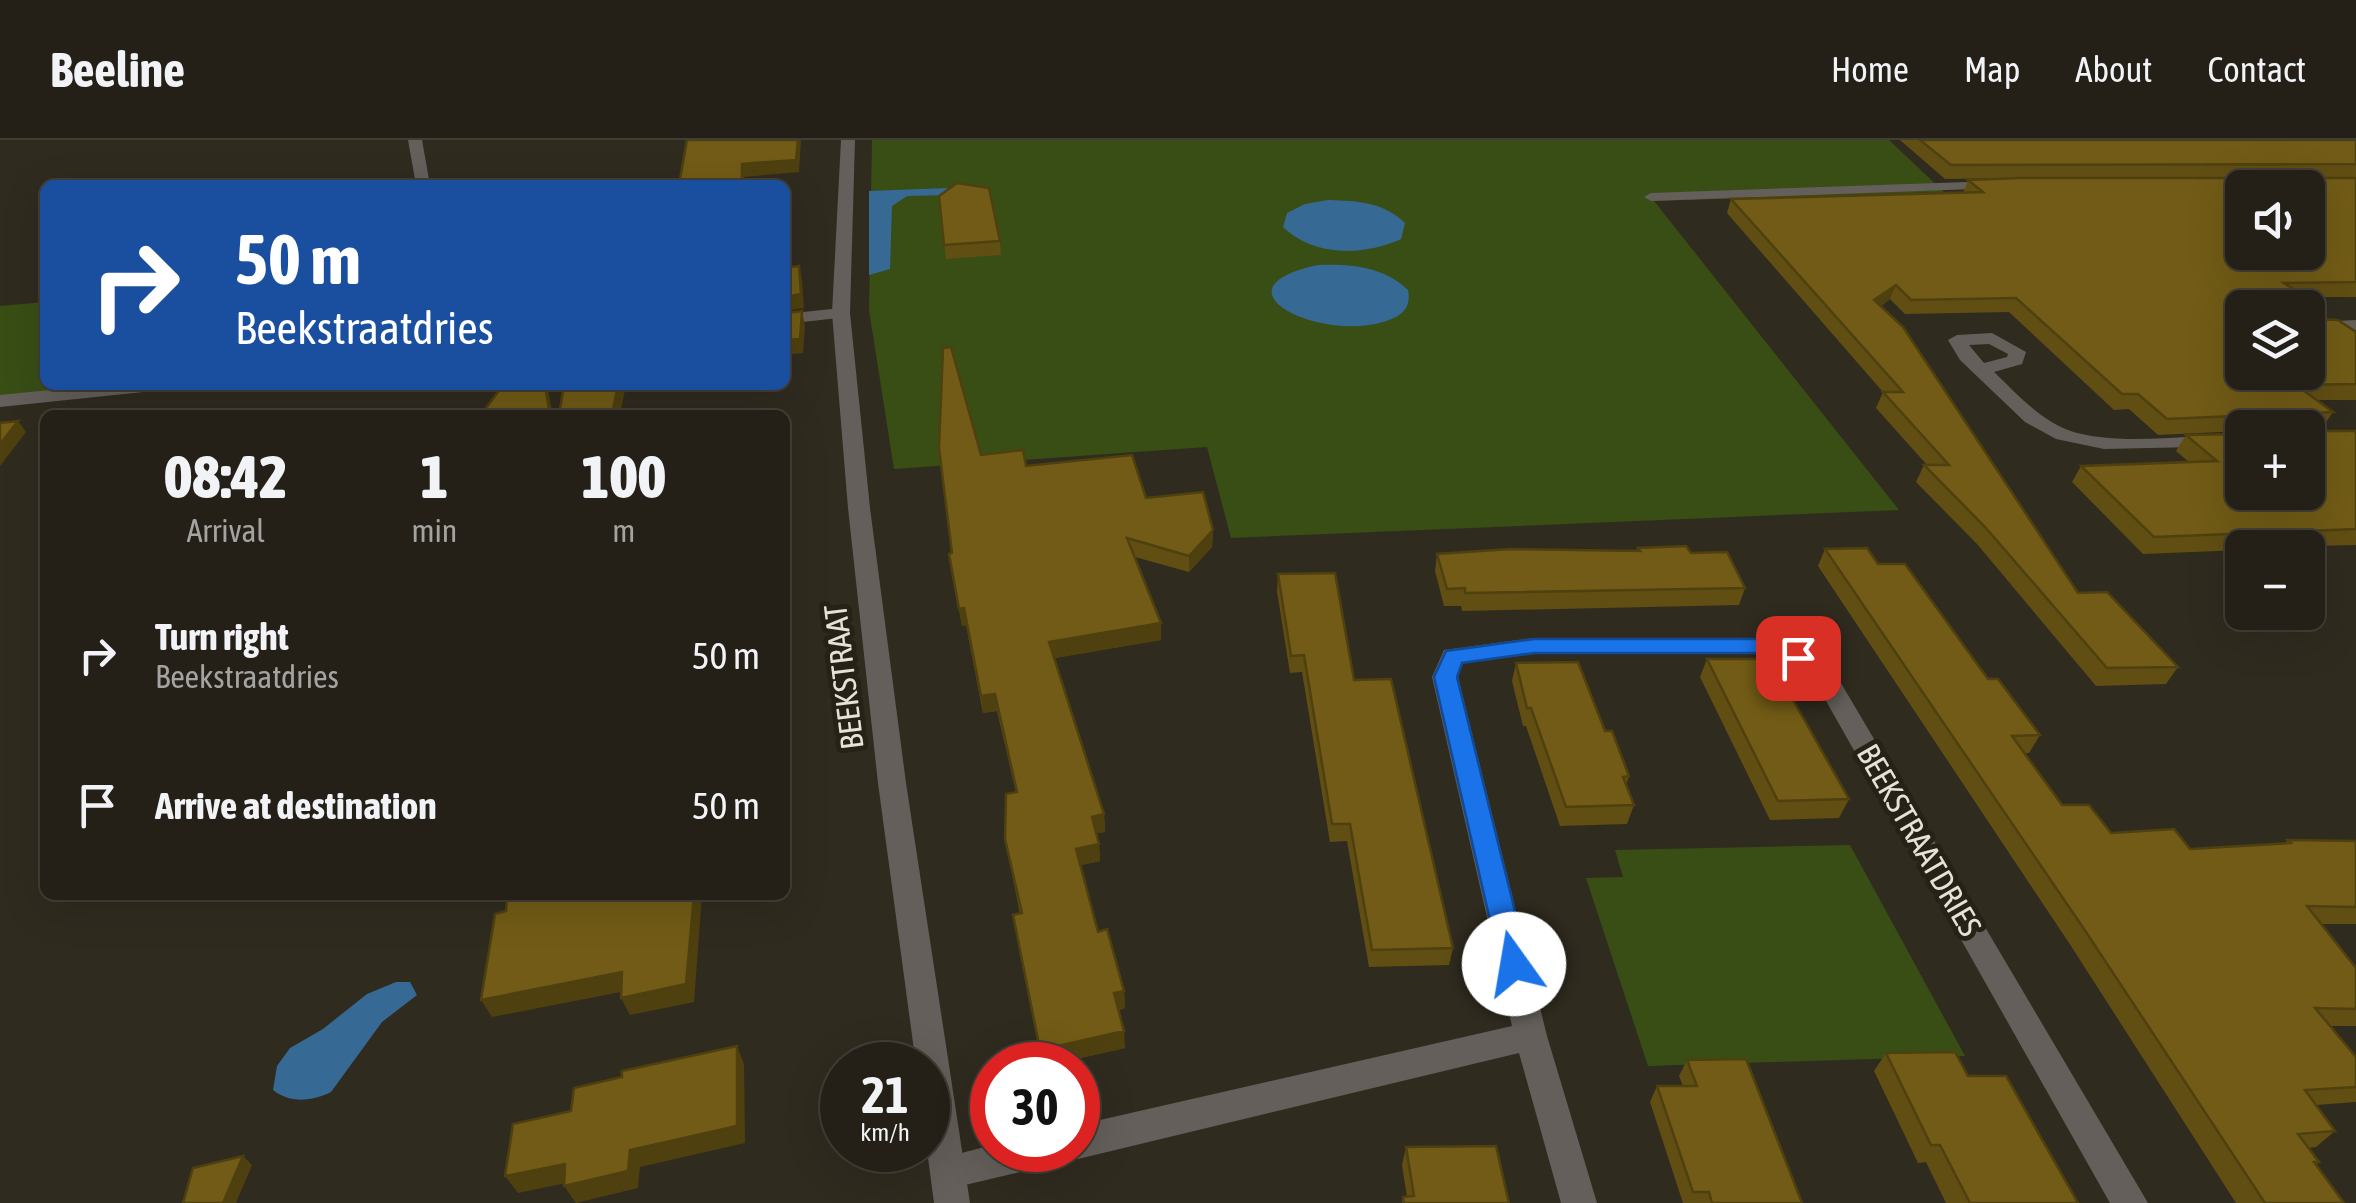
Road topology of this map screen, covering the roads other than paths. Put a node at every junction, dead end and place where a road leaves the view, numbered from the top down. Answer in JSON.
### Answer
{"nodes":[{"id":1,"x":416,"y":140,"type":"edge"},
{"id":2,"x":848,"y":140,"type":"edge"},
{"id":3,"x":422,"y":180,"type":"edge"},
{"id":4,"x":2014,"y":184,"type":"edge"},
{"id":5,"x":1651,"y":196,"type":"dead end"},
{"id":6,"x":841,"y":313,"type":"junction"},
{"id":7,"x":790,"y":318,"type":"edge"},
{"id":8,"x":2356,"y":325,"type":"edge"},
{"id":9,"x":2356,"y":339,"type":"edge"},
{"id":10,"x":1983,"y":369,"type":"dead end"},
{"id":11,"x":104,"y":390,"type":"edge"},
{"id":12,"x":0,"y":401,"type":"edge"},
{"id":13,"x":2225,"y":440,"type":"edge"},
{"id":14,"x":1531,"y":1036,"type":"junction"},
{"id":15,"x":1100,"y":1137,"type":"edge"},
{"id":16,"x":989,"y":1172,"type":"edge"},
{"id":17,"x":950,"y":1188,"type":"edge"},
{"id":18,"x":1579,"y":1203,"type":"edge"},
{"id":19,"x":2130,"y":1203,"type":"edge"}],
"edges":[{"from":1,"to":3,"type":"street"},
{"from":2,"to":6,"type":"street","name":"BEEKSTRAAT"},
{"from":4,"to":5,"type":"street"},
{"from":6,"to":7,"type":"street"},
{"from":6,"to":17,"type":"street","name":"BEEKSTRAAT"},
{"from":8,"to":9,"type":"street"},
{"from":10,"to":13,"type":"street"},
{"from":11,"to":12,"type":"street"},
{"from":14,"to":15,"type":"street"},
{"from":14,"to":18,"type":"street","name":"BEEKSTRAATDRIES"},
{"from":14,"to":19,"type":"street","name":"BEEKSTRAATDRIES"},
{"from":16,"to":17,"type":"street"}]}
